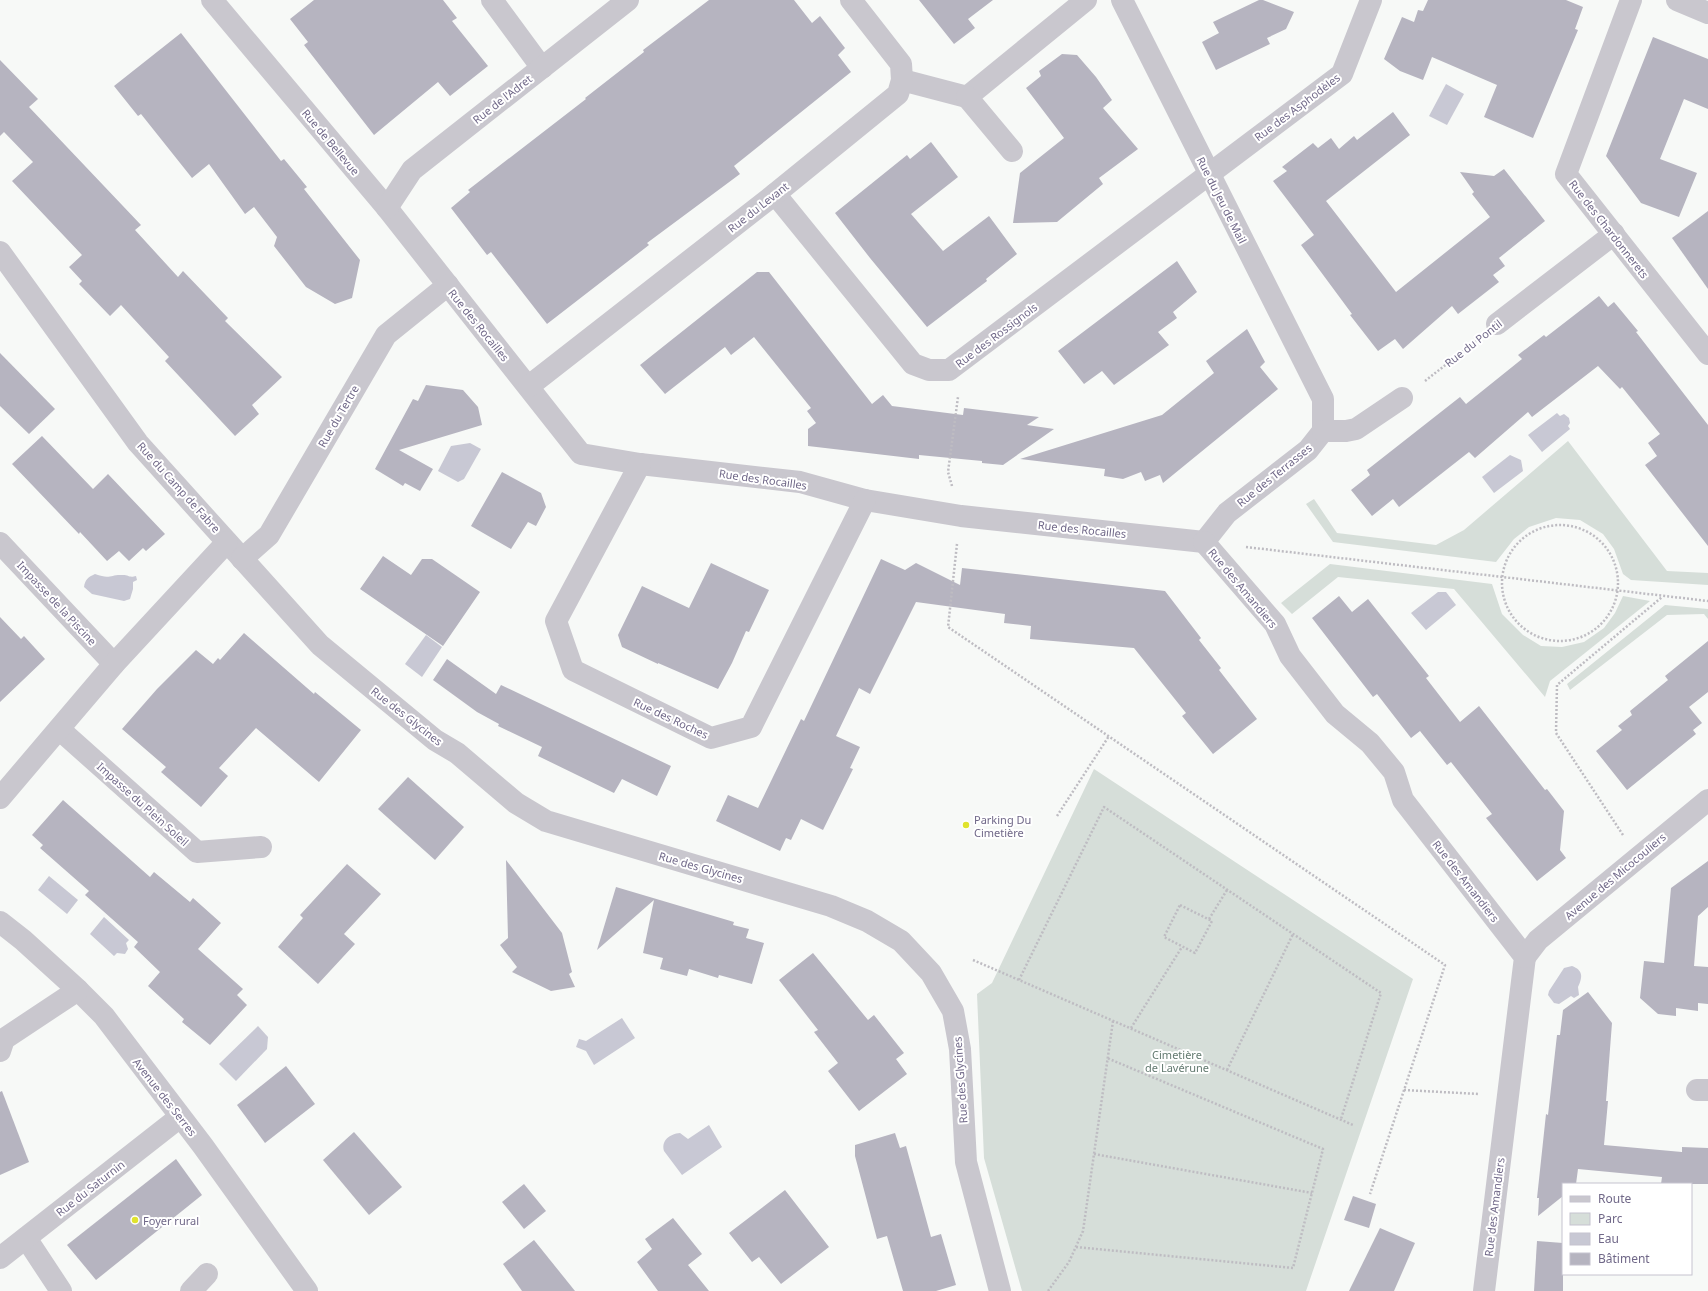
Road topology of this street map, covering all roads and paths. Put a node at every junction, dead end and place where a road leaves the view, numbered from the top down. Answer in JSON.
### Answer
{"nodes":[{"id":1,"x":212,"y":0,"type":"edge"},
{"id":2,"x":492,"y":0,"type":"edge"},
{"id":3,"x":628,"y":0,"type":"edge"},
{"id":4,"x":851,"y":0,"type":"edge"},
{"id":5,"x":1086,"y":0,"type":"edge"},
{"id":6,"x":1122,"y":0,"type":"edge"},
{"id":7,"x":1371,"y":0,"type":"edge"},
{"id":8,"x":1631,"y":0,"type":"edge"},
{"id":9,"x":1677,"y":0,"type":"edge"},
{"id":10,"x":1708,"y":13,"type":"edge"},
{"id":11,"x":542,"y":68,"type":"junction"},
{"id":12,"x":902,"y":80,"type":"junction"},
{"id":13,"x":968,"y":97,"type":"junction"},
{"id":14,"x":1012,"y":151,"type":"dead end"},
{"id":15,"x":1209,"y":174,"type":"junction"},
{"id":16,"x":775,"y":194,"type":"junction"},
{"id":17,"x":387,"y":208,"type":"junction"},
{"id":18,"x":1614,"y":234,"type":"junction"},
{"id":19,"x":0,"y":252,"type":"edge"},
{"id":20,"x":448,"y":285,"type":"junction"},
{"id":21,"x":1497,"y":324,"type":"joint"},
{"id":22,"x":1708,"y":354,"type":"edge"},
{"id":23,"x":949,"y":370,"type":"junction"},
{"id":24,"x":529,"y":386,"type":"junction"},
{"id":25,"x":1402,"y":398,"type":"joint"},
{"id":26,"x":1323,"y":431,"type":"junction"},
{"id":27,"x":640,"y":464,"type":"junction"},
{"id":28,"x":865,"y":500,"type":"junction"},
{"id":29,"x":961,"y":516,"type":"junction"},
{"id":30,"x":227,"y":542,"type":"junction"},
{"id":31,"x":1204,"y":542,"type":"junction"},
{"id":32,"x":0,"y":543,"type":"edge"},
{"id":33,"x":242,"y":559,"type":"junction"},
{"id":34,"x":1501,"y":577,"type":"junction"},
{"id":35,"x":1618,"y":591,"type":"junction"},
{"id":36,"x":1663,"y":596,"type":"junction"},
{"id":37,"x":1708,"y":601,"type":"edge"},
{"id":38,"x":114,"y":664,"type":"junction"},
{"id":39,"x":59,"y":729,"type":"junction"},
{"id":40,"x":1109,"y":736,"type":"junction"},
{"id":41,"x":0,"y":798,"type":"edge"},
{"id":42,"x":1708,"y":800,"type":"edge"},
{"id":43,"x":1057,"y":816,"type":"dead end"},
{"id":44,"x":261,"y":847,"type":"dead end"},
{"id":45,"x":1638,"y":857,"type":"junction"},
{"id":46,"x":1228,"y":890,"type":"junction"},
{"id":47,"x":1209,"y":919,"type":"junction"},
{"id":48,"x":0,"y":922,"type":"edge"},
{"id":49,"x":1293,"y":934,"type":"junction"},
{"id":50,"x":1182,"y":947,"type":"junction"},
{"id":51,"x":1525,"y":957,"type":"junction"},
{"id":52,"x":973,"y":960,"type":"dead end"},
{"id":53,"x":1019,"y":980,"type":"junction"},
{"id":54,"x":78,"y":990,"type":"junction"},
{"id":55,"x":1113,"y":1021,"type":"junction"},
{"id":56,"x":1131,"y":1028,"type":"junction"},
{"id":57,"x":0,"y":1051,"type":"edge"},
{"id":58,"x":1107,"y":1058,"type":"junction"},
{"id":59,"x":1227,"y":1070,"type":"junction"},
{"id":60,"x":1404,"y":1090,"type":"junction"},
{"id":61,"x":1508,"y":1095,"type":"junction"},
{"id":62,"x":180,"y":1117,"type":"junction"},
{"id":63,"x":1341,"y":1119,"type":"junction"},
{"id":64,"x":1354,"y":1124,"type":"dead end"},
{"id":65,"x":1094,"y":1154,"type":"junction"},
{"id":66,"x":1312,"y":1193,"type":"junction"},
{"id":67,"x":1370,"y":1194,"type":"dead end"},
{"id":68,"x":26,"y":1238,"type":"junction"},
{"id":69,"x":1076,"y":1247,"type":"junction"},
{"id":70,"x":0,"y":1258,"type":"edge"},
{"id":71,"x":207,"y":1274,"type":"dead end"},
{"id":72,"x":61,"y":1291,"type":"edge"},
{"id":73,"x":191,"y":1291,"type":"edge"},
{"id":74,"x":307,"y":1291,"type":"edge"},
{"id":75,"x":1000,"y":1291,"type":"edge"},
{"id":76,"x":1048,"y":1291,"type":"edge"},
{"id":77,"x":1484,"y":1291,"type":"edge"}],
"edges":[{"from":1,"to":17,"type":"street","name":"Rue de Bellevue"},
{"from":2,"to":11,"type":"street"},
{"from":3,"to":11,"type":"street","name":"Rue de l'Adret"},
{"from":4,"to":12,"type":"street"},
{"from":5,"to":13,"type":"street"},
{"from":6,"to":15,"type":"street","name":"Rue du Jeu de Mail"},
{"from":7,"to":15,"type":"street","name":"Rue des Asphodèles"},
{"from":8,"to":18,"type":"street","name":"Rue des Chardonnerets"},
{"from":9,"to":10,"type":"street"},
{"from":11,"to":17,"type":"street","name":"Rue de l'Adret"},
{"from":12,"to":13,"type":"street"},
{"from":12,"to":16,"type":"street","name":"Rue du Levant"},
{"from":13,"to":14,"type":"street"},
{"from":15,"to":23,"type":"street","name":"Rue des Rossignols"},
{"from":15,"to":26,"type":"street","name":"Rue du Jeu de Mail"},
{"from":16,"to":23,"type":"street","name":"Rue des Rossignols"},
{"from":16,"to":24,"type":"street","name":"Rue du Levant"},
{"from":17,"to":20,"type":"street","name":"Rue de Bellevue"},
{"from":18,"to":21,"type":"street","name":"Rue du Pontil"},
{"from":18,"to":22,"type":"street","name":"Rue des Chardonnerets"},
{"from":19,"to":30,"type":"street","name":"Rue du Camp de Fabre"},
{"from":20,"to":24,"type":"street","name":"Rue des Rocailles"},
{"from":20,"to":33,"type":"street","name":"Rue du Tertre"},
{"from":21,"to":25,"type":"path","name":"Rue du Pontil"},
{"from":23,"to":29,"type":"path"},
{"from":24,"to":27,"type":"street","name":"Rue des Rocailles"},
{"from":25,"to":26,"type":"street"},
{"from":26,"to":31,"type":"street","name":"Rue des Terrasses"},
{"from":27,"to":28,"type":"street","name":"Rue des Rocailles"},
{"from":27,"to":28,"type":"street","name":"Rue des Roches"},
{"from":28,"to":29,"type":"street","name":"Rue des Rocailles"},
{"from":29,"to":31,"type":"street","name":"Rue des Rocailles"},
{"from":29,"to":40,"type":"path"},
{"from":30,"to":33,"type":"street","name":"Rue des Glycines"},
{"from":30,"to":38,"type":"street","name":"Rue du Camp de Fabre"},
{"from":31,"to":34,"type":"path"},
{"from":31,"to":51,"type":"street","name":"Rue des Amandiers"},
{"from":32,"to":38,"type":"street","name":"Impasse de la Piscine"},
{"from":33,"to":75,"type":"street","name":"Rue des Glycines"},
{"from":34,"to":35,"type":"path"},
{"from":34,"to":35,"type":"path"},
{"from":34,"to":35,"type":"path"},
{"from":35,"to":36,"type":"path"},
{"from":36,"to":37,"type":"path"},
{"from":36,"to":45,"type":"path"},
{"from":38,"to":39,"type":"street","name":"Rue du Camp de Fabre"},
{"from":39,"to":41,"type":"street","name":"Rue du Camp de Fabre"},
{"from":39,"to":44,"type":"street","name":"Impasse du Plein Soleil"},
{"from":40,"to":43,"type":"path"},
{"from":40,"to":60,"type":"path"},
{"from":42,"to":45,"type":"street","name":"Avenue des Micocouliers"},
{"from":45,"to":51,"type":"street","name":"Avenue des Micocouliers"},
{"from":46,"to":47,"type":"path"},
{"from":46,"to":49,"type":"path"},
{"from":46,"to":53,"type":"path"},
{"from":47,"to":50,"type":"path"},
{"from":47,"to":50,"type":"path"},
{"from":48,"to":54,"type":"street","name":"Avenue des Serres"},
{"from":49,"to":59,"type":"path"},
{"from":49,"to":63,"type":"path"},
{"from":50,"to":56,"type":"path"},
{"from":51,"to":61,"type":"street","name":"Rue des Amandiers"},
{"from":52,"to":53,"type":"path"},
{"from":53,"to":55,"type":"path"},
{"from":54,"to":57,"type":"street"},
{"from":54,"to":62,"type":"street","name":"Avenue des Serres"},
{"from":55,"to":56,"type":"path"},
{"from":55,"to":58,"type":"path"},
{"from":56,"to":59,"type":"path"},
{"from":58,"to":65,"type":"path"},
{"from":58,"to":66,"type":"path"},
{"from":59,"to":63,"type":"path"},
{"from":60,"to":61,"type":"path"},
{"from":60,"to":67,"type":"path"},
{"from":61,"to":77,"type":"street","name":"Rue des Amandiers"},
{"from":62,"to":68,"type":"street","name":"Rue du Saturnin"},
{"from":62,"to":74,"type":"street","name":"Avenue des Serres"},
{"from":63,"to":64,"type":"path"},
{"from":65,"to":66,"type":"path"},
{"from":65,"to":69,"type":"path"},
{"from":66,"to":69,"type":"path"},
{"from":68,"to":70,"type":"street","name":"Rue du Saturnin"},
{"from":68,"to":72,"type":"street"},
{"from":69,"to":76,"type":"path"},
{"from":71,"to":73,"type":"street"}]}
